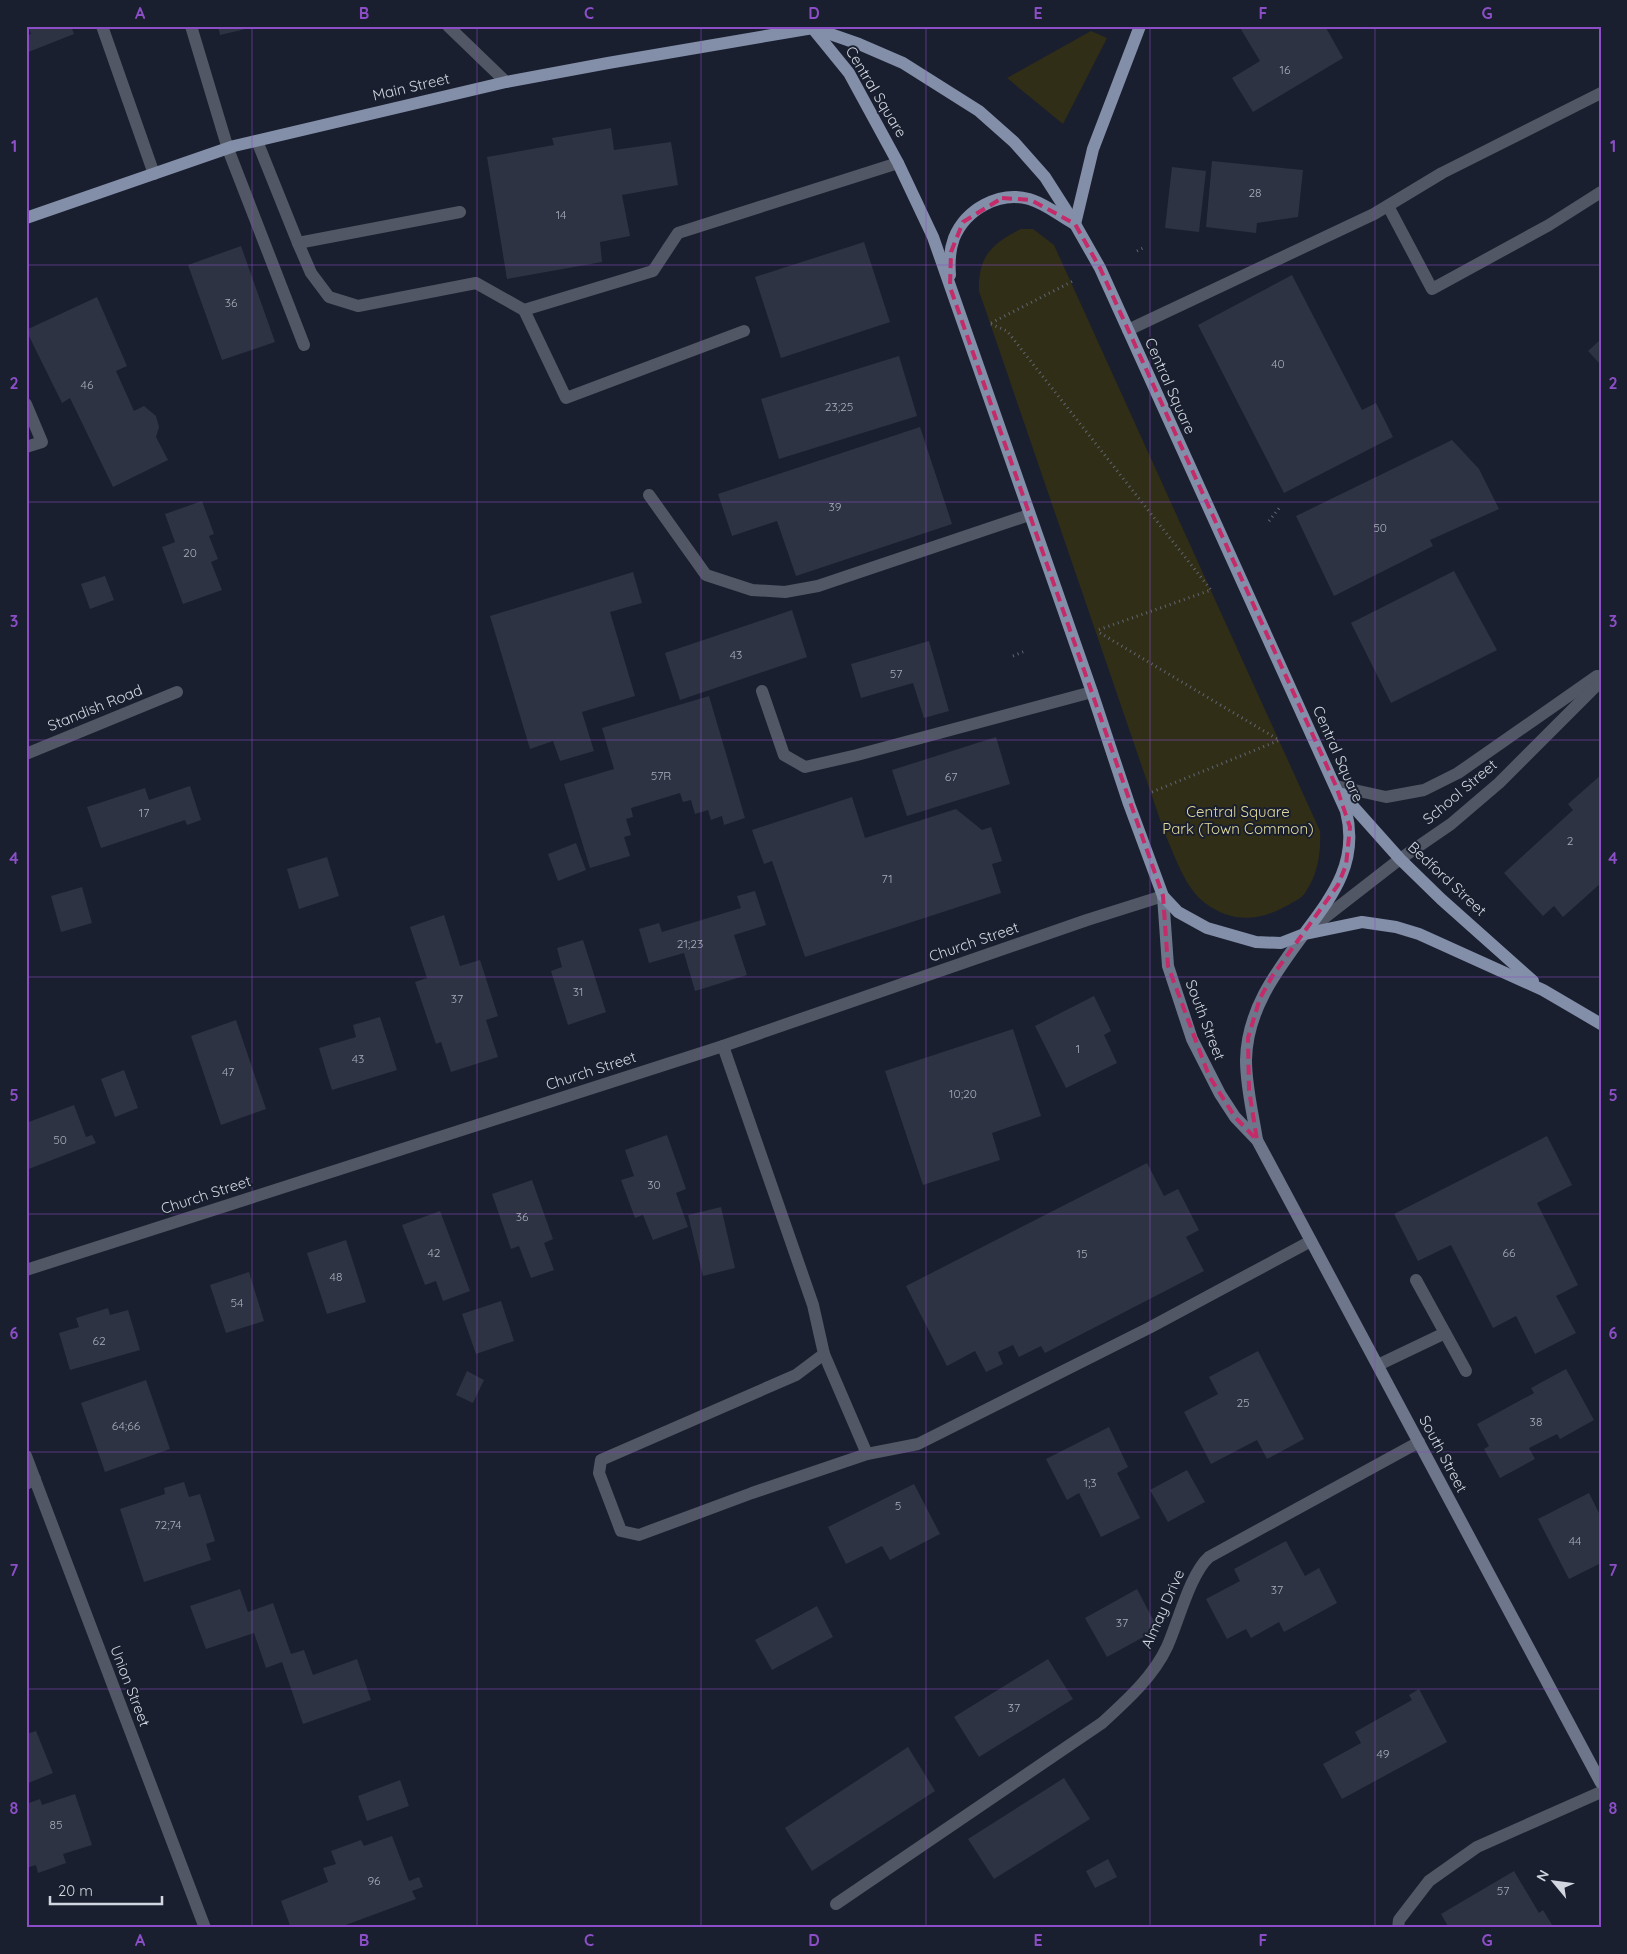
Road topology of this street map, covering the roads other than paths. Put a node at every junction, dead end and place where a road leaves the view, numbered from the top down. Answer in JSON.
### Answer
{"nodes":[{"id":1,"x":102,"y":26,"type":"edge"},
{"id":2,"x":191,"y":26,"type":"edge"},
{"id":3,"x":448,"y":26,"type":"edge"},
{"id":4,"x":828,"y":26,"type":"edge"},
{"id":5,"x":1140,"y":26,"type":"edge"},
{"id":6,"x":812,"y":27,"type":"edge"},
{"id":7,"x":506,"y":82,"type":"junction"},
{"id":8,"x":1601,"y":94,"type":"edge"},
{"id":9,"x":256,"y":141,"type":"junction"},
{"id":10,"x":228,"y":149,"type":"junction"},
{"id":11,"x":898,"y":163,"type":"junction"},
{"id":12,"x":154,"y":174,"type":"junction"},
{"id":13,"x":1601,"y":192,"type":"edge"},
{"id":14,"x":1388,"y":206,"type":"junction"},
{"id":15,"x":460,"y":212,"type":"dead end"},
{"id":16,"x":26,"y":218,"type":"edge"},
{"id":17,"x":1075,"y":224,"type":"junction"},
{"id":18,"x":298,"y":242,"type":"junction"},
{"id":19,"x":950,"y":287,"type":"junction"},
{"id":20,"x":524,"y":310,"type":"junction"},
{"id":21,"x":1128,"y":330,"type":"junction"},
{"id":22,"x":744,"y":331,"type":"dead end"},
{"id":23,"x":304,"y":345,"type":"dead end"},
{"id":24,"x":26,"y":404,"type":"edge"},
{"id":25,"x":26,"y":447,"type":"edge"},
{"id":26,"x":649,"y":495,"type":"dead end"},
{"id":27,"x":1029,"y":514,"type":"junction"},
{"id":28,"x":1601,"y":674,"type":"edge"},
{"id":29,"x":1601,"y":681,"type":"edge"},
{"id":30,"x":762,"y":690,"type":"dead end"},
{"id":31,"x":177,"y":692,"type":"dead end"},
{"id":32,"x":1092,"y":692,"type":"junction"},
{"id":33,"x":26,"y":754,"type":"edge"},
{"id":34,"x":1336,"y":786,"type":"junction"},
{"id":35,"x":1400,"y":858,"type":"junction"},
{"id":36,"x":1163,"y":896,"type":"junction"},
{"id":37,"x":1304,"y":934,"type":"junction"},
{"id":38,"x":1543,"y":990,"type":"junction"},
{"id":39,"x":1601,"y":1024,"type":"edge"},
{"id":40,"x":723,"y":1046,"type":"junction"},
{"id":41,"x":1257,"y":1140,"type":"junction"},
{"id":42,"x":1311,"y":1241,"type":"junction"},
{"id":43,"x":26,"y":1270,"type":"edge"},
{"id":44,"x":1416,"y":1280,"type":"dead end"},
{"id":45,"x":1445,"y":1333,"type":"junction"},
{"id":46,"x":824,"y":1354,"type":"junction"},
{"id":47,"x":1378,"y":1365,"type":"junction"},
{"id":48,"x":1466,"y":1371,"type":"dead end"},
{"id":49,"x":1419,"y":1442,"type":"junction"},
{"id":50,"x":867,"y":1454,"type":"junction"},
{"id":51,"x":26,"y":1456,"type":"edge"},
{"id":52,"x":31,"y":1482,"type":"edge"},
{"id":53,"x":1601,"y":1782,"type":"edge"},
{"id":54,"x":1601,"y":1792,"type":"edge"},
{"id":55,"x":836,"y":1904,"type":"dead end"},
{"id":56,"x":205,"y":1928,"type":"edge"},
{"id":57,"x":1398,"y":1928,"type":"edge"}],
"edges":[{"from":1,"to":12,"type":"street"},
{"from":2,"to":10,"type":"street"},
{"from":3,"to":7,"type":"street"},
{"from":4,"to":6,"type":"main road"},
{"from":5,"to":17,"type":"main road"},
{"from":6,"to":7,"type":"main road","name":"Main Street"},
{"from":6,"to":11,"type":"main road","name":"Central Square"},
{"from":6,"to":17,"type":"main road","name":"Central Square"},
{"from":7,"to":9,"type":"main road","name":"Main Street"},
{"from":8,"to":14,"type":"street"},
{"from":9,"to":10,"type":"main road","name":"Main Street"},
{"from":9,"to":18,"type":"street"},
{"from":10,"to":12,"type":"main road","name":"Main Street"},
{"from":10,"to":23,"type":"street"},
{"from":11,"to":19,"type":"main road","name":"Central Square"},
{"from":11,"to":20,"type":"street"},
{"from":12,"to":16,"type":"main road","name":"Main Street"},
{"from":13,"to":14,"type":"street"},
{"from":14,"to":21,"type":"street"},
{"from":15,"to":18,"type":"street"},
{"from":17,"to":19,"type":"main road"},
{"from":17,"to":21,"type":"main road","name":"Central Square"},
{"from":18,"to":20,"type":"street"},
{"from":19,"to":27,"type":"main road","name":"Central Square"},
{"from":20,"to":22,"type":"street"},
{"from":21,"to":34,"type":"main road","name":"Central Square"},
{"from":24,"to":25,"type":"street"},
{"from":26,"to":27,"type":"street"},
{"from":27,"to":32,"type":"main road","name":"Central Square"},
{"from":28,"to":34,"type":"street","name":"School Street"},
{"from":29,"to":35,"type":"street","name":"School Street"},
{"from":30,"to":32,"type":"street"},
{"from":31,"to":33,"type":"street","name":"Standish Road"},
{"from":32,"to":36,"type":"main road","name":"Central Square"},
{"from":34,"to":35,"type":"main road","name":"Bedford Street"},
{"from":34,"to":37,"type":"main road","name":"Central Square"},
{"from":35,"to":37,"type":"street","name":"School Street"},
{"from":35,"to":38,"type":"main road","name":"Bedford Street"},
{"from":36,"to":37,"type":"main road","name":"Central Square"},
{"from":36,"to":40,"type":"street","name":"Church Street"},
{"from":36,"to":41,"type":"main road","name":"South Street"},
{"from":37,"to":38,"type":"main road","name":"Bedford Street"},
{"from":37,"to":41,"type":"main road","name":"South Street"},
{"from":38,"to":39,"type":"main road","name":"Bedford Street"},
{"from":40,"to":43,"type":"street","name":"Church Street"},
{"from":40,"to":46,"type":"street"},
{"from":41,"to":42,"type":"main road","name":"South Street"},
{"from":42,"to":47,"type":"main road","name":"South Street"},
{"from":42,"to":50,"type":"street"},
{"from":44,"to":45,"type":"street"},
{"from":45,"to":47,"type":"street"},
{"from":45,"to":48,"type":"street"},
{"from":46,"to":50,"type":"street"},
{"from":46,"to":50,"type":"street"},
{"from":47,"to":49,"type":"main road","name":"South Street"},
{"from":49,"to":53,"type":"main road","name":"South Street"},
{"from":49,"to":55,"type":"street","name":"Almay Drive"},
{"from":51,"to":52,"type":"street","name":"Union Street"},
{"from":52,"to":56,"type":"street","name":"Union Street"},
{"from":54,"to":57,"type":"street"}]}
